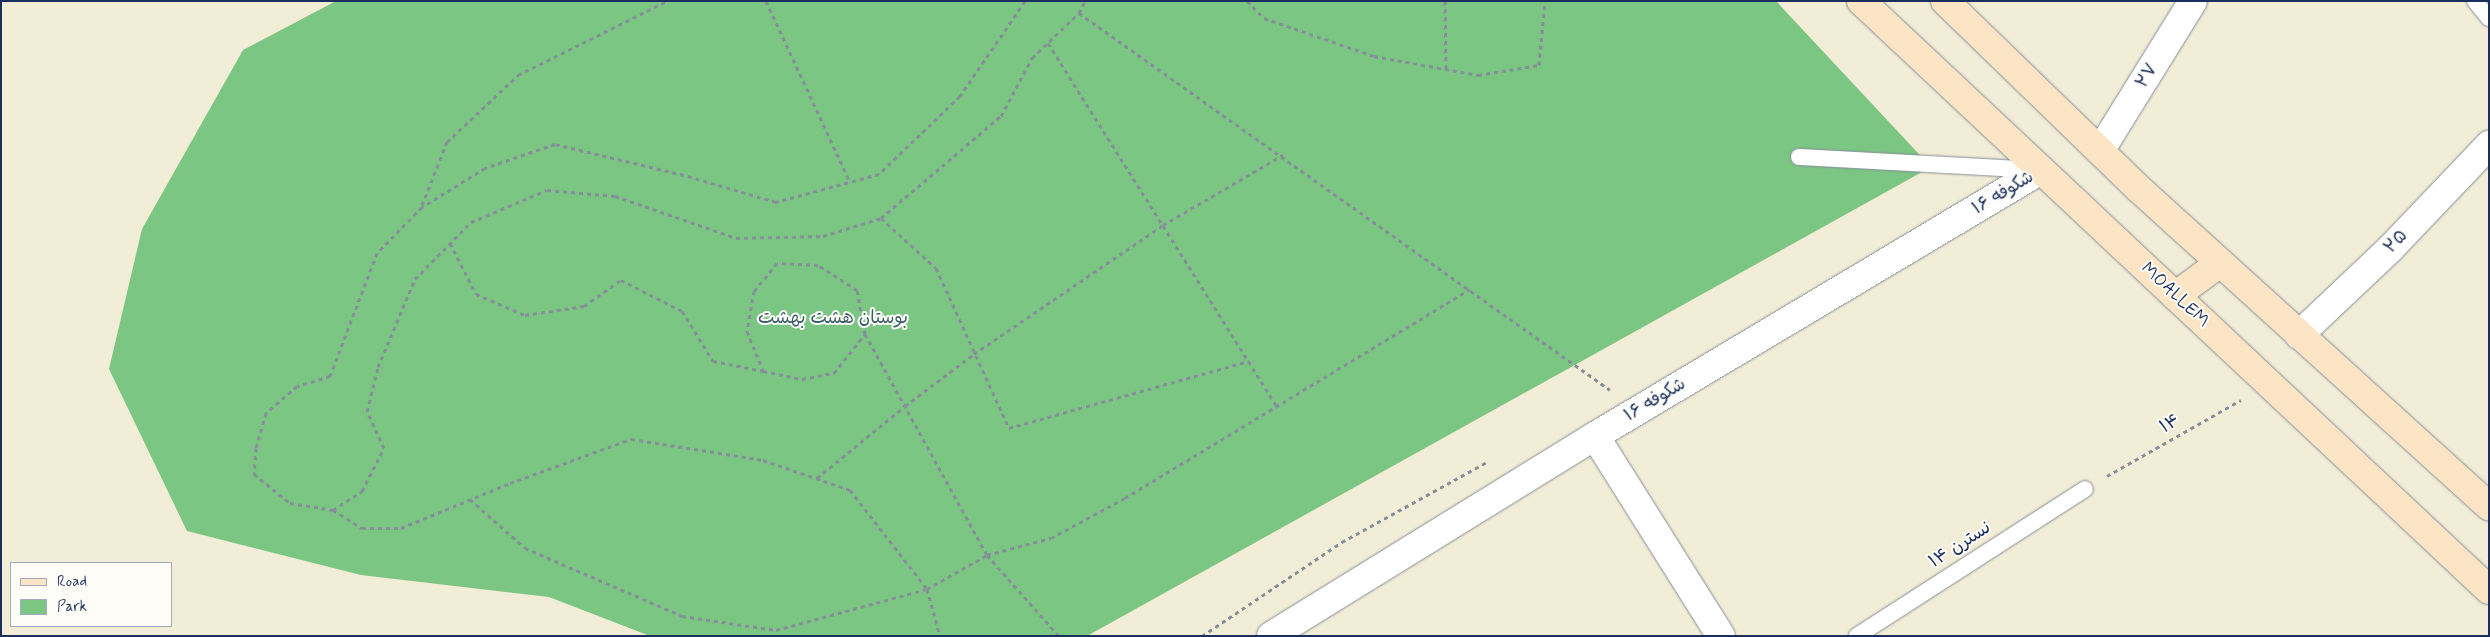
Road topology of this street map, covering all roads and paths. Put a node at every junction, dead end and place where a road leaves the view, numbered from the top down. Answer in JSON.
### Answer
{"nodes":[{"id":1,"x":667,"y":1,"type":"edge"},
{"id":2,"x":766,"y":1,"type":"edge"},
{"id":3,"x":1026,"y":1,"type":"edge"},
{"id":4,"x":1085,"y":1,"type":"edge"},
{"id":5,"x":1247,"y":1,"type":"edge"},
{"id":6,"x":1445,"y":1,"type":"edge"},
{"id":7,"x":1545,"y":1,"type":"edge"},
{"id":8,"x":1861,"y":1,"type":"edge"},
{"id":9,"x":1945,"y":1,"type":"edge"},
{"id":10,"x":2193,"y":1,"type":"edge"},
{"id":11,"x":2475,"y":1,"type":"edge"},
{"id":12,"x":1079,"y":13,"type":"junction"},
{"id":13,"x":2489,"y":18,"type":"edge"},
{"id":14,"x":1048,"y":43,"type":"junction"},
{"id":15,"x":1446,"y":70,"type":"junction"},
{"id":16,"x":2489,"y":145,"type":"edge"},
{"id":17,"x":2100,"y":151,"type":"junction"},
{"id":18,"x":1283,"y":155,"type":"junction"},
{"id":19,"x":1799,"y":157,"type":"dead end"},
{"id":20,"x":2041,"y":170,"type":"junction"},
{"id":21,"x":850,"y":182,"type":"junction"},
{"id":22,"x":422,"y":207,"type":"junction"},
{"id":23,"x":881,"y":218,"type":"junction"},
{"id":24,"x":1163,"y":225,"type":"junction"},
{"id":25,"x":450,"y":243,"type":"junction"},
{"id":26,"x":2220,"y":263,"type":"junction"},
{"id":27,"x":1470,"y":289,"type":"junction"},
{"id":28,"x":2175,"y":296,"type":"junction"},
{"id":29,"x":865,"y":334,"type":"junction"},
{"id":30,"x":2299,"y":335,"type":"junction"},
{"id":31,"x":974,"y":354,"type":"junction"},
{"id":32,"x":1249,"y":362,"type":"junction"},
{"id":33,"x":764,"y":371,"type":"junction"},
{"id":34,"x":2269,"y":384,"type":"junction"},
{"id":35,"x":1605,"y":397,"type":"dead end"},
{"id":36,"x":905,"y":406,"type":"junction"},
{"id":37,"x":1277,"y":406,"type":"junction"},
{"id":38,"x":1595,"y":436,"type":"junction"},
{"id":39,"x":1491,"y":460,"type":"dead end"},
{"id":40,"x":817,"y":478,"type":"junction"},
{"id":41,"x":2085,"y":489,"type":"joint"},
{"id":42,"x":470,"y":499,"type":"junction"},
{"id":43,"x":2489,"y":506,"type":"edge"},
{"id":44,"x":333,"y":510,"type":"junction"},
{"id":45,"x":987,"y":555,"type":"junction"},
{"id":46,"x":927,"y":589,"type":"junction"},
{"id":47,"x":2489,"y":590,"type":"edge"},
{"id":48,"x":940,"y":636,"type":"edge"},
{"id":49,"x":1059,"y":636,"type":"edge"},
{"id":50,"x":1202,"y":636,"type":"edge"},
{"id":51,"x":1271,"y":636,"type":"edge"},
{"id":52,"x":1721,"y":636,"type":"edge"},
{"id":53,"x":1857,"y":636,"type":"edge"}],
"edges":[{"from":1,"to":22,"type":"path"},
{"from":2,"to":21,"type":"path"},
{"from":3,"to":21,"type":"path"},
{"from":4,"to":12,"type":"path"},
{"from":5,"to":15,"type":"path"},
{"from":6,"to":15,"type":"path"},
{"from":7,"to":15,"type":"path"},
{"from":8,"to":20,"type":"main road","name":"MOALLEM"},
{"from":9,"to":17,"type":"main road"},
{"from":10,"to":17,"type":"street","name":"۲۷"},
{"from":11,"to":13,"type":"lane"},
{"from":12,"to":14,"type":"path"},
{"from":12,"to":18,"type":"path"},
{"from":14,"to":23,"type":"path"},
{"from":14,"to":24,"type":"path"},
{"from":16,"to":30,"type":"street","name":"۲۵"},
{"from":17,"to":26,"type":"main road"},
{"from":18,"to":24,"type":"path"},
{"from":18,"to":27,"type":"path"},
{"from":19,"to":20,"type":"lane"},
{"from":20,"to":28,"type":"main road","name":"MOALLEM"},
{"from":20,"to":38,"type":"street","name":"شکوفه ۱۶"},
{"from":21,"to":22,"type":"path"},
{"from":22,"to":44,"type":"path"},
{"from":23,"to":25,"type":"path"},
{"from":23,"to":31,"type":"path"},
{"from":24,"to":31,"type":"path"},
{"from":24,"to":32,"type":"path"},
{"from":25,"to":33,"type":"path"},
{"from":25,"to":44,"type":"path"},
{"from":26,"to":28,"type":"main road"},
{"from":26,"to":30,"type":"main road"},
{"from":27,"to":35,"type":"path"},
{"from":27,"to":37,"type":"path"},
{"from":28,"to":34,"type":"main road","name":"MOALLEM"},
{"from":29,"to":33,"type":"path"},
{"from":29,"to":33,"type":"path"},
{"from":29,"to":36,"type":"path"},
{"from":30,"to":43,"type":"main road"},
{"from":31,"to":32,"type":"path"},
{"from":31,"to":36,"type":"path"},
{"from":32,"to":37,"type":"path"},
{"from":34,"to":41,"type":"path","name":"۱۴"},
{"from":34,"to":47,"type":"main road","name":"MOALLEM"},
{"from":36,"to":40,"type":"path"},
{"from":36,"to":45,"type":"path"},
{"from":37,"to":45,"type":"path"},
{"from":38,"to":51,"type":"street","name":"شکوفه ۱۶"},
{"from":38,"to":52,"type":"street"},
{"from":39,"to":50,"type":"path"},
{"from":40,"to":42,"type":"path"},
{"from":40,"to":46,"type":"path"},
{"from":41,"to":53,"type":"lane","name":"نسترن ۱۴"},
{"from":42,"to":44,"type":"path"},
{"from":42,"to":46,"type":"path"},
{"from":45,"to":46,"type":"path"},
{"from":45,"to":49,"type":"path"},
{"from":46,"to":48,"type":"path"}]}
